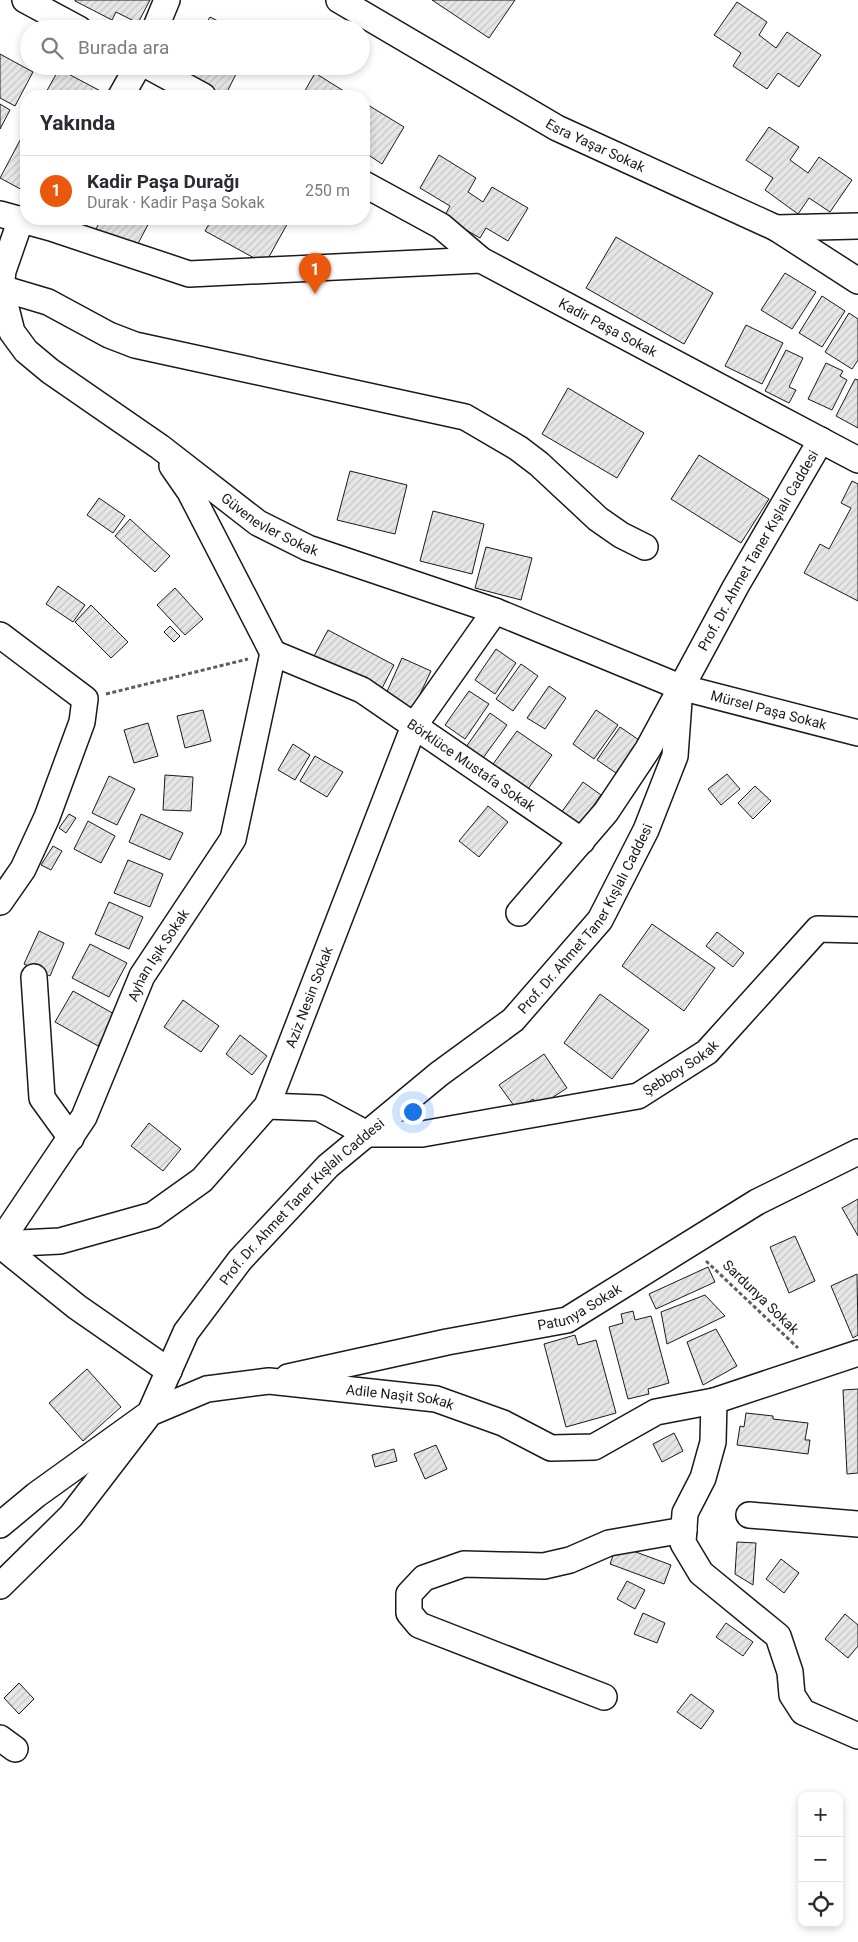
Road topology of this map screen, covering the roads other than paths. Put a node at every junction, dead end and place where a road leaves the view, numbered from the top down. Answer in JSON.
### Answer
{"nodes":[{"id":1,"x":25,"y":0,"type":"edge"},
{"id":2,"x":167,"y":0,"type":"edge"},
{"id":3,"x":339,"y":0,"type":"edge"},
{"id":4,"x":62,"y":20,"type":"edge"},
{"id":5,"x":159,"y":20,"type":"edge"},
{"id":6,"x":133,"y":75,"type":"edge"},
{"id":7,"x":164,"y":75,"type":"edge"},
{"id":8,"x":125,"y":90,"type":"edge"},
{"id":9,"x":192,"y":90,"type":"edge"},
{"id":10,"x":370,"y":187,"type":"edge"},
{"id":11,"x":11,"y":216,"type":"edge"},
{"id":12,"x":58,"y":225,"type":"edge"},
{"id":13,"x":858,"y":226,"type":"edge"},
{"id":14,"x":776,"y":228,"type":"junction"},
{"id":15,"x":481,"y":260,"type":"junction"},
{"id":16,"x":858,"y":281,"type":"edge"},
{"id":17,"x":1,"y":288,"type":"junction"},
{"id":18,"x":821,"y":440,"type":"junction"},
{"id":19,"x":160,"y":447,"type":"junction"},
{"id":20,"x":858,"y":460,"type":"edge"},
{"id":21,"x":645,"y":547,"type":"dead end"},
{"id":22,"x":495,"y":611,"type":"junction"},
{"id":23,"x":0,"y":635,"type":"edge"},
{"id":24,"x":273,"y":653,"type":"junction"},
{"id":25,"x":680,"y":687,"type":"junction"},
{"id":26,"x":414,"y":726,"type":"junction"},
{"id":27,"x":858,"y":733,"type":"edge"},
{"id":28,"x":582,"y":840,"type":"junction"},
{"id":29,"x":0,"y":902,"type":"edge"},
{"id":30,"x":519,"y":913,"type":"dead end"},
{"id":31,"x":858,"y":930,"type":"edge"},
{"id":32,"x":34,"y":977,"type":"dead end"},
{"id":33,"x":267,"y":1106,"type":"junction"},
{"id":34,"x":367,"y":1134,"type":"junction"},
{"id":35,"x":71,"y":1138,"type":"junction"},
{"id":36,"x":858,"y":1152,"type":"edge"},
{"id":37,"x":0,"y":1243,"type":"edge"},
{"id":38,"x":858,"y":1353,"type":"edge"},
{"id":39,"x":169,"y":1371,"type":"junction"},
{"id":40,"x":269,"y":1381,"type":"junction"},
{"id":41,"x":714,"y":1401,"type":"junction"},
{"id":42,"x":150,"y":1413,"type":"junction"},
{"id":43,"x":749,"y":1515,"type":"dead end"},
{"id":44,"x":858,"y":1524,"type":"edge"},
{"id":45,"x":0,"y":1525,"type":"edge"},
{"id":46,"x":684,"y":1530,"type":"junction"},
{"id":47,"x":0,"y":1586,"type":"edge"},
{"id":48,"x":604,"y":1697,"type":"dead end"},
{"id":49,"x":858,"y":1736,"type":"edge"}],
"edges":[{"from":1,"to":4,"type":"street"},
{"from":2,"to":5,"type":"street"},
{"from":3,"to":14,"type":"street","name":"Esra Yaşar Sokak"},
{"from":6,"to":8,"type":"street"},
{"from":7,"to":9,"type":"street"},
{"from":10,"to":15,"type":"street","name":"Kadir Paşa Sokak"},
{"from":11,"to":17,"type":"street","name":"Güvenevler Sokak"},
{"from":12,"to":15,"type":"street"},
{"from":13,"to":14,"type":"street"},
{"from":14,"to":16,"type":"street","name":"Esra Yaşar Sokak"},
{"from":15,"to":18,"type":"street","name":"Kadir Paşa Sokak"},
{"from":17,"to":19,"type":"street","name":"Güvenevler Sokak"},
{"from":17,"to":21,"type":"street"},
{"from":18,"to":20,"type":"street","name":"Kadir Paşa Sokak"},
{"from":18,"to":25,"type":"street","name":"Prof. Dr. Ahmet Taner Kışlalı Caddesi"},
{"from":19,"to":22,"type":"street","name":"Güvenevler Sokak"},
{"from":19,"to":24,"type":"street"},
{"from":22,"to":25,"type":"street","name":"Güvenevler Sokak"},
{"from":22,"to":26,"type":"street","name":"Aziz Nesin Sokak"},
{"from":23,"to":29,"type":"street"},
{"from":24,"to":26,"type":"street","name":"Börklüce Mustafa Sokak"},
{"from":24,"to":35,"type":"street","name":"Ayhan Işık Sokak"},
{"from":25,"to":27,"type":"street","name":"Mürsel Paşa Sokak"},
{"from":25,"to":28,"type":"street","name":"Prof. Dr. Ahmet Taner Kışlalı Caddesi"},
{"from":25,"to":34,"type":"street","name":"Prof. Dr. Ahmet Taner Kışlalı Caddesi"},
{"from":26,"to":28,"type":"street","name":"Börklüce Mustafa Sokak"},
{"from":26,"to":33,"type":"street","name":"Aziz Nesin Sokak"},
{"from":28,"to":30,"type":"street"},
{"from":31,"to":34,"type":"street","name":"Şebboy Sokak"},
{"from":32,"to":35,"type":"street"},
{"from":33,"to":34,"type":"street"},
{"from":33,"to":37,"type":"street","name":"Aziz Nesin Sokak"},
{"from":34,"to":39,"type":"street","name":"Prof. Dr. Ahmet Taner Kışlalı Caddesi"},
{"from":35,"to":37,"type":"street","name":"Ayhan Işık Sokak"},
{"from":36,"to":40,"type":"street","name":"Patunya Sokak"},
{"from":37,"to":39,"type":"street"},
{"from":38,"to":41,"type":"street","name":"Adile Naşit Sokak"},
{"from":39,"to":42,"type":"street","name":"Prof. Dr. Ahmet Taner Kışlalı Caddesi"},
{"from":40,"to":41,"type":"street","name":"Adile Naşit Sokak"},
{"from":40,"to":42,"type":"street","name":"Adile Naşit Sokak"},
{"from":41,"to":46,"type":"street"},
{"from":42,"to":45,"type":"street","name":"Prof. Dr. Ahmet Taner Kışlalı Caddesi"},
{"from":42,"to":47,"type":"street","name":"Adile Naşit Sokak"},
{"from":43,"to":44,"type":"street"},
{"from":46,"to":48,"type":"street"},
{"from":46,"to":49,"type":"street"}]}
